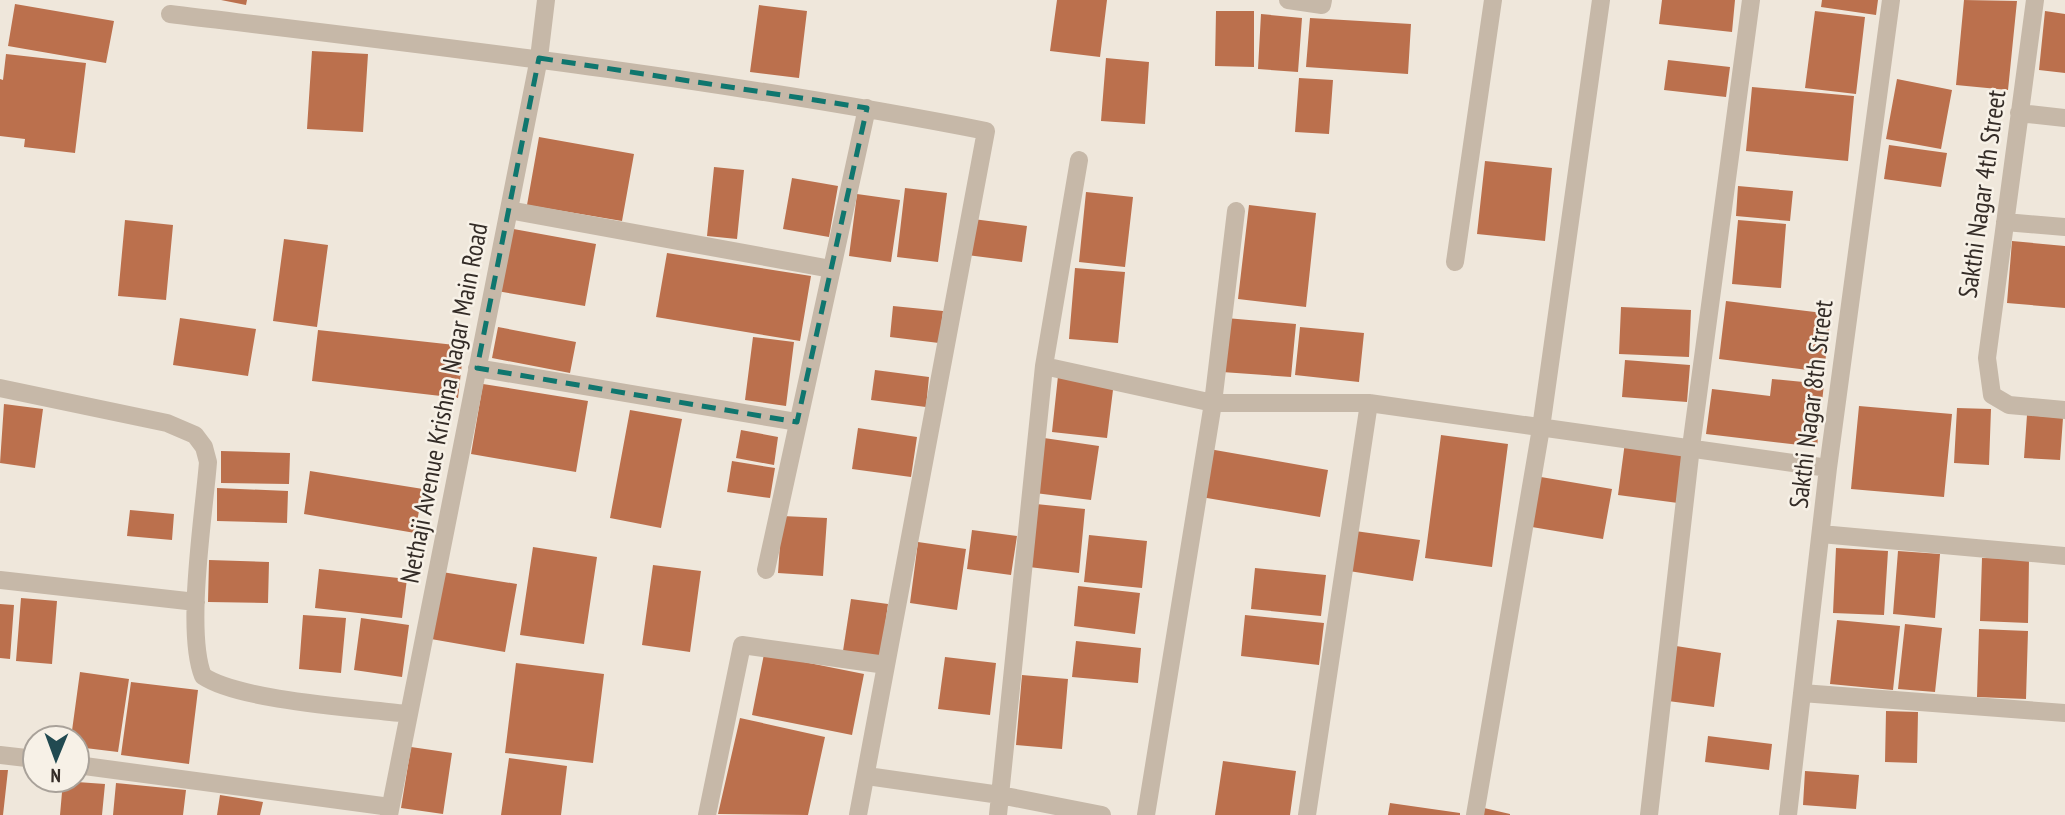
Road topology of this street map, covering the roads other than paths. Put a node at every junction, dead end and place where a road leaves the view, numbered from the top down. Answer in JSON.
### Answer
{"nodes":[{"id":1,"x":546,"y":0,"type":"edge"},
{"id":2,"x":1287,"y":0,"type":"edge"},
{"id":3,"x":1493,"y":0,"type":"edge"},
{"id":4,"x":1601,"y":0,"type":"edge"},
{"id":5,"x":1751,"y":0,"type":"edge"},
{"id":6,"x":1891,"y":0,"type":"edge"},
{"id":7,"x":2035,"y":0,"type":"edge"},
{"id":8,"x":1323,"y":3,"type":"edge"},
{"id":9,"x":170,"y":14,"type":"dead end"},
{"id":10,"x":539,"y":58,"type":"junction"},
{"id":11,"x":867,"y":107,"type":"junction"},
{"id":12,"x":2019,"y":114,"type":"junction"},
{"id":13,"x":2065,"y":118,"type":"edge"},
{"id":14,"x":1079,"y":160,"type":"dead end"},
{"id":15,"x":509,"y":211,"type":"junction"},
{"id":16,"x":1236,"y":211,"type":"dead end"},
{"id":17,"x":2005,"y":222,"type":"junction"},
{"id":18,"x":2065,"y":227,"type":"edge"},
{"id":19,"x":1455,"y":262,"type":"dead end"},
{"id":20,"x":831,"y":270,"type":"junction"},
{"id":21,"x":1044,"y":366,"type":"junction"},
{"id":22,"x":477,"y":368,"type":"junction"},
{"id":23,"x":0,"y":388,"type":"edge"},
{"id":24,"x":1213,"y":402,"type":"junction"},
{"id":25,"x":1369,"y":403,"type":"junction"},
{"id":26,"x":2065,"y":410,"type":"edge"},
{"id":27,"x":797,"y":422,"type":"junction"},
{"id":28,"x":1541,"y":428,"type":"junction"},
{"id":29,"x":1691,"y":447,"type":"junction"},
{"id":30,"x":1828,"y":468,"type":"junction"},
{"id":31,"x":1821,"y":534,"type":"junction"},
{"id":32,"x":2065,"y":555,"type":"edge"},
{"id":33,"x":766,"y":570,"type":"dead end"},
{"id":34,"x":0,"y":580,"type":"edge"},
{"id":35,"x":196,"y":602,"type":"junction"},
{"id":36,"x":886,"y":665,"type":"junction"},
{"id":37,"x":1802,"y":693,"type":"junction"},
{"id":38,"x":2065,"y":713,"type":"edge"},
{"id":39,"x":408,"y":714,"type":"junction"},
{"id":40,"x":0,"y":755,"type":"edge"},
{"id":41,"x":21,"y":757,"type":"edge"},
{"id":42,"x":91,"y":767,"type":"edge"},
{"id":43,"x":867,"y":776,"type":"junction"},
{"id":44,"x":1000,"y":795,"type":"junction"},
{"id":45,"x":389,"y":811,"type":"edge"},
{"id":46,"x":707,"y":815,"type":"edge"},
{"id":47,"x":858,"y":815,"type":"edge"},
{"id":48,"x":998,"y":815,"type":"edge"},
{"id":49,"x":1102,"y":815,"type":"edge"},
{"id":50,"x":1146,"y":815,"type":"edge"},
{"id":51,"x":1307,"y":815,"type":"edge"},
{"id":52,"x":1475,"y":815,"type":"edge"},
{"id":53,"x":1649,"y":815,"type":"edge"},
{"id":54,"x":1788,"y":815,"type":"edge"}],
"edges":[{"from":1,"to":10,"type":"street","name":"Nethaji Avenue Krishna Nagar Main Road"},
{"from":2,"to":8,"type":"street"},
{"from":3,"to":19,"type":"street"},
{"from":4,"to":28,"type":"street"},
{"from":5,"to":29,"type":"street"},
{"from":6,"to":30,"type":"street","name":"Sakthi Nagar 8th Street"},
{"from":7,"to":12,"type":"street","name":"Sakthi Nagar 4th Street"},
{"from":9,"to":10,"type":"street"},
{"from":10,"to":11,"type":"street"},
{"from":10,"to":15,"type":"street","name":"Nethaji Avenue Krishna Nagar Main Road"},
{"from":11,"to":20,"type":"street"},
{"from":11,"to":36,"type":"street"},
{"from":12,"to":13,"type":"street"},
{"from":12,"to":17,"type":"street","name":"Sakthi Nagar 4th Street"},
{"from":14,"to":21,"type":"street"},
{"from":15,"to":20,"type":"street"},
{"from":15,"to":22,"type":"street","name":"Nethaji Avenue Krishna Nagar Main Road"},
{"from":16,"to":24,"type":"street"},
{"from":17,"to":18,"type":"street"},
{"from":17,"to":26,"type":"street","name":"Sakthi Nagar 4th Street"},
{"from":20,"to":27,"type":"street"},
{"from":21,"to":24,"type":"street"},
{"from":21,"to":44,"type":"street"},
{"from":22,"to":27,"type":"street"},
{"from":22,"to":39,"type":"street","name":"Nethaji Avenue Krishna Nagar Main Road"},
{"from":23,"to":35,"type":"street"},
{"from":24,"to":25,"type":"street"},
{"from":24,"to":50,"type":"street"},
{"from":25,"to":28,"type":"street"},
{"from":25,"to":51,"type":"street"},
{"from":27,"to":33,"type":"street"},
{"from":28,"to":29,"type":"street"},
{"from":28,"to":52,"type":"street"},
{"from":29,"to":30,"type":"street"},
{"from":29,"to":53,"type":"street"},
{"from":30,"to":31,"type":"street","name":"Sakthi Nagar 8th Street"},
{"from":31,"to":32,"type":"street"},
{"from":31,"to":37,"type":"street","name":"Sakthi Nagar 8th Street"},
{"from":34,"to":35,"type":"street"},
{"from":35,"to":39,"type":"street"},
{"from":36,"to":43,"type":"street"},
{"from":36,"to":46,"type":"street"},
{"from":37,"to":38,"type":"street"},
{"from":37,"to":54,"type":"street","name":"Sakthi Nagar 8th Street"},
{"from":39,"to":45,"type":"street","name":"Nethaji Avenue Krishna Nagar Main Road"},
{"from":40,"to":41,"type":"street"},
{"from":42,"to":45,"type":"street"},
{"from":43,"to":44,"type":"street"},
{"from":43,"to":47,"type":"street"},
{"from":44,"to":48,"type":"street"},
{"from":44,"to":49,"type":"street"}]}
